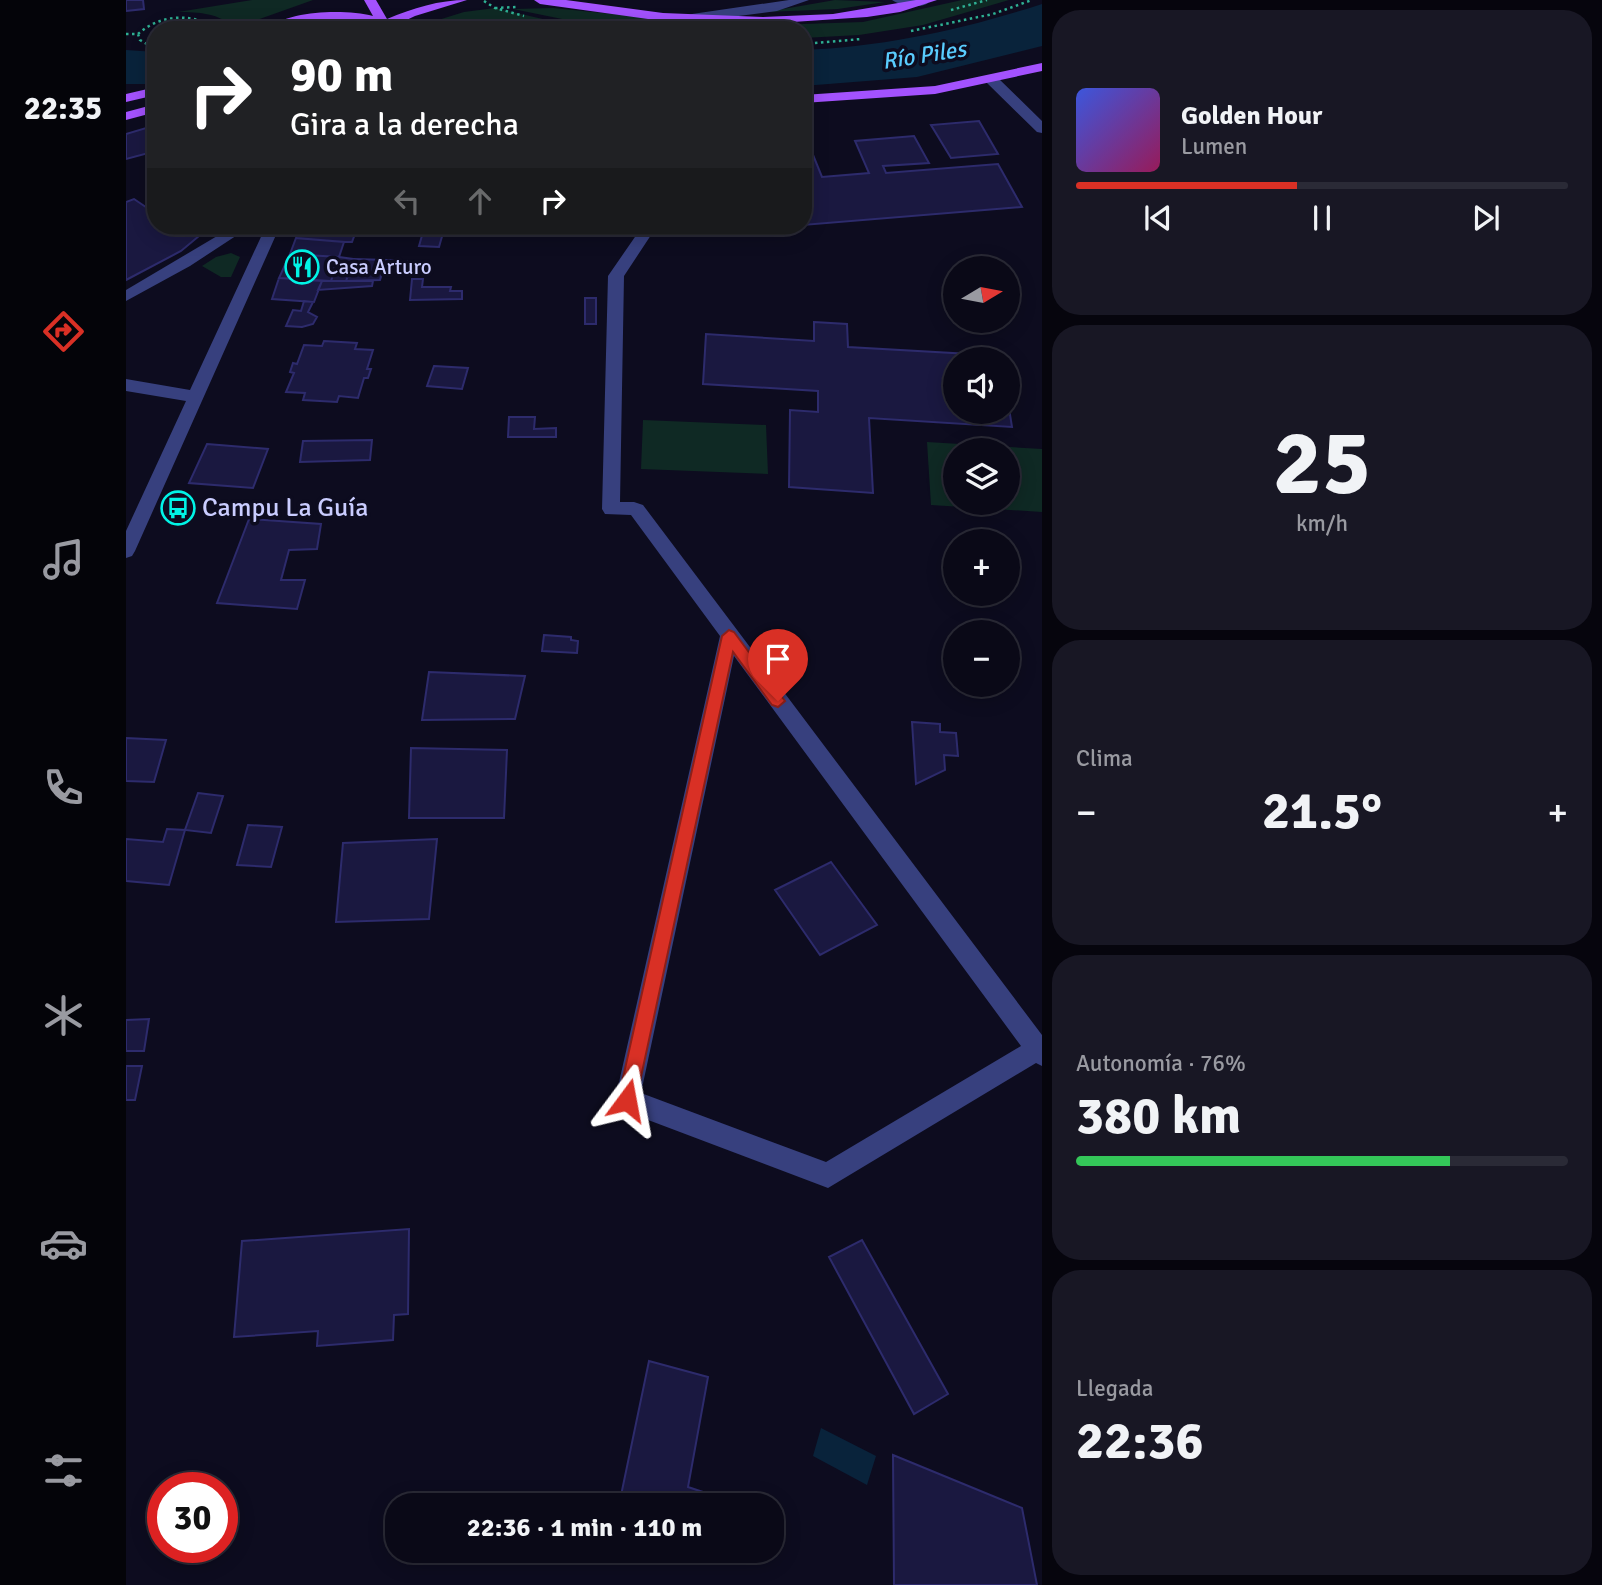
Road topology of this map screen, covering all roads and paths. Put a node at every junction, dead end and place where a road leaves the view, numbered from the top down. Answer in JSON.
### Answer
{"nodes":[{"id":1,"x":345,"y":0,"type":"edge"},
{"id":2,"x":370,"y":0,"type":"edge"},
{"id":3,"x":461,"y":0,"type":"edge"},
{"id":4,"x":540,"y":0,"type":"edge"},
{"id":5,"x":803,"y":0,"type":"edge"},
{"id":6,"x":898,"y":0,"type":"edge"},
{"id":7,"x":927,"y":1,"type":"edge"},
{"id":8,"x":314,"y":17,"type":"junction"},
{"id":9,"x":692,"y":18,"type":"junction"},
{"id":10,"x":158,"y":21,"type":"edge"},
{"id":11,"x":203,"y":21,"type":"edge"},
{"id":12,"x":301,"y":21,"type":"edge"},
{"id":13,"x":366,"y":21,"type":"edge"},
{"id":14,"x":385,"y":21,"type":"edge"},
{"id":15,"x":397,"y":21,"type":"edge"},
{"id":16,"x":147,"y":27,"type":"edge"},
{"id":17,"x":126,"y":34,"type":"edge"},
{"id":18,"x":138,"y":34,"type":"junction"},
{"id":19,"x":147,"y":44,"type":"edge"},
{"id":20,"x":1042,"y":67,"type":"edge"},
{"id":21,"x":992,"y":80,"type":"junction"},
{"id":22,"x":147,"y":94,"type":"edge"},
{"id":23,"x":812,"y":98,"type":"edge"},
{"id":24,"x":126,"y":99,"type":"edge"},
{"id":25,"x":147,"y":110,"type":"edge"},
{"id":26,"x":126,"y":116,"type":"edge"},
{"id":27,"x":1042,"y":129,"type":"edge"},
{"id":28,"x":230,"y":235,"type":"edge"},
{"id":29,"x":269,"y":235,"type":"edge"},
{"id":30,"x":644,"y":235,"type":"edge"},
{"id":31,"x":126,"y":296,"type":"edge"},
{"id":32,"x":126,"y":385,"type":"edge"},
{"id":33,"x":196,"y":397,"type":"junction"},
{"id":34,"x":126,"y":551,"type":"edge"},
{"id":35,"x":729,"y":636,"type":"junction"},
{"id":36,"x":1040,"y":1052,"type":"edge"}],
"edges":[{"from":1,"to":8,"type":"main road"},
{"from":2,"to":14,"type":"main road"},
{"from":3,"to":15,"type":"main road"},
{"from":4,"to":9,"type":"main road"},
{"from":5,"to":9,"type":"street"},
{"from":6,"to":7,"type":"street"},
{"from":7,"to":9,"type":"main road"},
{"from":8,"to":12,"type":"main road"},
{"from":8,"to":13,"type":"main road"},
{"from":10,"to":11,"type":"path"},
{"from":16,"to":18,"type":"path"},
{"from":17,"to":18,"type":"path"},
{"from":18,"to":19,"type":"path"},
{"from":20,"to":21,"type":"main road"},
{"from":21,"to":23,"type":"main road"},
{"from":21,"to":27,"type":"street"},
{"from":22,"to":24,"type":"main road"},
{"from":25,"to":26,"type":"main road"},
{"from":28,"to":31,"type":"street"},
{"from":29,"to":33,"type":"street"},
{"from":30,"to":35,"type":"street"},
{"from":32,"to":33,"type":"street"},
{"from":33,"to":34,"type":"street"},
{"from":35,"to":36,"type":"street"},
{"from":35,"to":36,"type":"street"}]}
